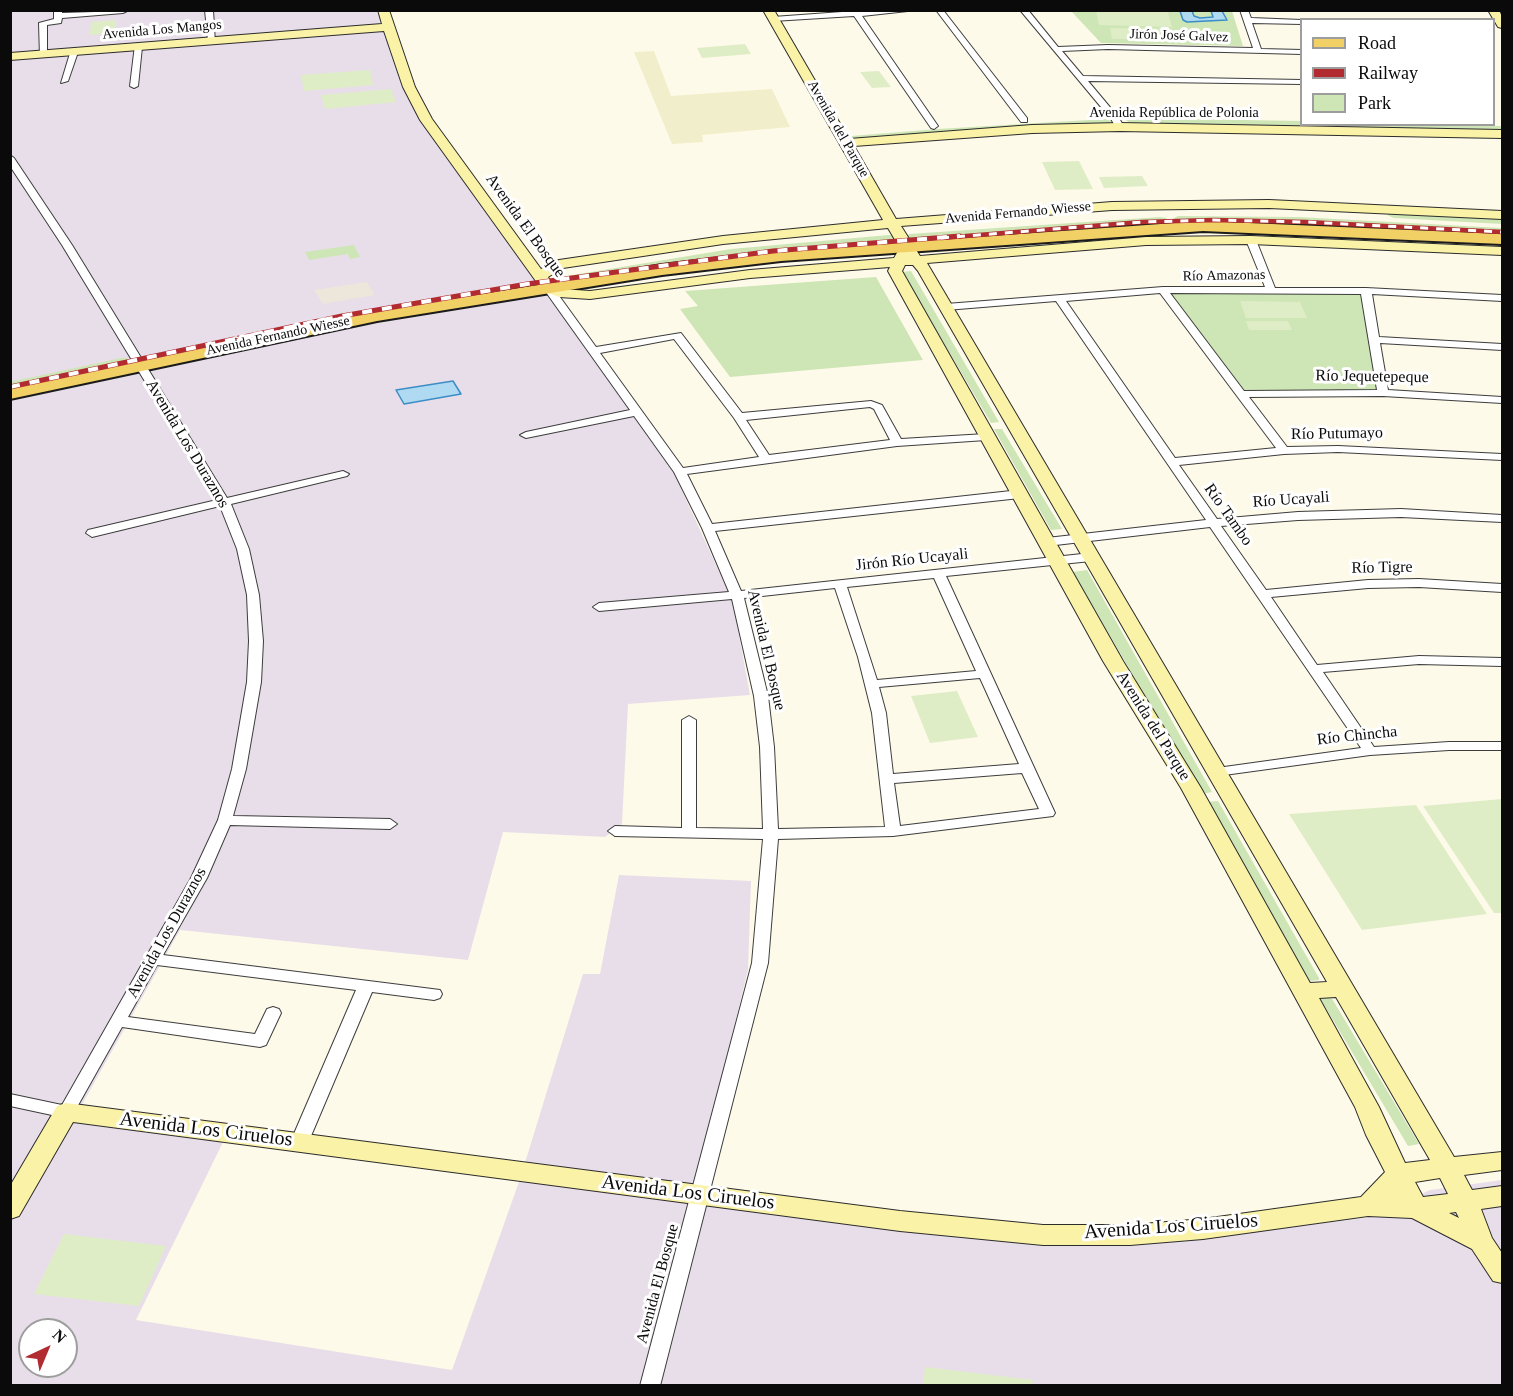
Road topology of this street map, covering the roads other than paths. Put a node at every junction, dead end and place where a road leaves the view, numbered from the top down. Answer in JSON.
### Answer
{"nodes":[{"id":1,"x":209,"y":10,"type":"edge"},
{"id":2,"x":383,"y":10,"type":"edge"},
{"id":3,"x":914,"y":10,"type":"edge"},
{"id":4,"x":939,"y":10,"type":"edge"},
{"id":5,"x":1023,"y":10,"type":"edge"},
{"id":6,"x":1244,"y":10,"type":"edge"},
{"id":7,"x":1493,"y":10,"type":"edge"},
{"id":8,"x":123,"y":11,"type":"edge"},
{"id":9,"x":58,"y":13,"type":"edge"},
{"id":10,"x":856,"y":13,"type":"junction"},
{"id":11,"x":771,"y":15,"type":"edge"},
{"id":12,"x":1247,"y":20,"type":"junction"},
{"id":13,"x":1300,"y":22,"type":"edge"},
{"id":14,"x":1503,"y":26,"type":"edge"},
{"id":15,"x":389,"y":27,"type":"junction"},
{"id":16,"x":212,"y":41,"type":"junction"},
{"id":17,"x":138,"y":47,"type":"junction"},
{"id":18,"x":1057,"y":49,"type":"junction"},
{"id":19,"x":1258,"y":51,"type":"junction"},
{"id":20,"x":74,"y":52,"type":"junction"},
{"id":21,"x":1300,"y":52,"type":"edge"},
{"id":22,"x":43,"y":55,"type":"junction"},
{"id":23,"x":10,"y":57,"type":"edge"},
{"id":24,"x":1080,"y":78,"type":"junction"},
{"id":25,"x":64,"y":81,"type":"dead end"},
{"id":26,"x":1300,"y":82,"type":"edge"},
{"id":27,"x":134,"y":86,"type":"dead end"},
{"id":28,"x":1024,"y":120,"type":"junction"},
{"id":29,"x":1300,"y":120,"type":"edge"},
{"id":30,"x":1118,"y":123,"type":"junction"},
{"id":31,"x":934,"y":126,"type":"junction"},
{"id":32,"x":1503,"y":134,"type":"edge"},
{"id":33,"x":843,"y":138,"type":"junction"},
{"id":34,"x":10,"y":158,"type":"edge"},
{"id":35,"x":1503,"y":215,"type":"edge"},
{"id":36,"x":1503,"y":226,"type":"edge"},
{"id":37,"x":1503,"y":238,"type":"edge"},
{"id":38,"x":1251,"y":240,"type":"junction"},
{"id":39,"x":903,"y":245,"type":"junction"},
{"id":40,"x":1503,"y":251,"type":"edge"},
{"id":41,"x":544,"y":282,"type":"junction"},
{"id":42,"x":1271,"y":289,"type":"junction"},
{"id":43,"x":1163,"y":290,"type":"junction"},
{"id":44,"x":1366,"y":291,"type":"junction"},
{"id":45,"x":1059,"y":298,"type":"junction"},
{"id":46,"x":1503,"y":298,"type":"edge"},
{"id":47,"x":946,"y":307,"type":"junction"},
{"id":48,"x":1375,"y":340,"type":"junction"},
{"id":49,"x":1503,"y":347,"type":"edge"},
{"id":50,"x":592,"y":351,"type":"junction"},
{"id":51,"x":135,"y":359,"type":"junction"},
{"id":52,"x":10,"y":378,"type":"edge"},
{"id":53,"x":10,"y":393,"type":"edge"},
{"id":54,"x":1383,"y":393,"type":"junction"},
{"id":55,"x":1241,"y":394,"type":"junction"},
{"id":56,"x":1503,"y":400,"type":"edge"},
{"id":57,"x":636,"y":412,"type":"junction"},
{"id":58,"x":739,"y":417,"type":"junction"},
{"id":59,"x":526,"y":435,"type":"dead end"},
{"id":60,"x":986,"y":436,"type":"junction"},
{"id":61,"x":897,"y":443,"type":"junction"},
{"id":62,"x":1284,"y":452,"type":"junction"},
{"id":63,"x":1503,"y":457,"type":"edge"},
{"id":64,"x":766,"y":459,"type":"junction"},
{"id":65,"x":1172,"y":462,"type":"junction"},
{"id":66,"x":680,"y":472,"type":"junction"},
{"id":67,"x":343,"y":474,"type":"dead end"},
{"id":68,"x":1020,"y":494,"type":"junction"},
{"id":69,"x":224,"y":502,"type":"junction"},
{"id":70,"x":1503,"y":518,"type":"edge"},
{"id":71,"x":1213,"y":523,"type":"junction"},
{"id":72,"x":708,"y":528,"type":"junction"},
{"id":73,"x":92,"y":532,"type":"dead end"},
{"id":74,"x":1080,"y":538,"type":"junction"},
{"id":75,"x":1047,"y":542,"type":"junction"},
{"id":76,"x":1091,"y":557,"type":"junction"},
{"id":77,"x":1058,"y":560,"type":"junction"},
{"id":78,"x":938,"y":573,"type":"junction"},
{"id":79,"x":840,"y":584,"type":"junction"},
{"id":80,"x":1503,"y":588,"type":"edge"},
{"id":81,"x":1262,"y":594,"type":"junction"},
{"id":82,"x":737,"y":595,"type":"junction"},
{"id":83,"x":599,"y":606,"type":"dead end"},
{"id":84,"x":1503,"y":662,"type":"edge"},
{"id":85,"x":1314,"y":669,"type":"junction"},
{"id":86,"x":985,"y":674,"type":"junction"},
{"id":87,"x":872,"y":684,"type":"junction"},
{"id":88,"x":689,"y":720,"type":"dead end"},
{"id":89,"x":1503,"y":746,"type":"edge"},
{"id":90,"x":1370,"y":751,"type":"junction"},
{"id":91,"x":1028,"y":768,"type":"junction"},
{"id":92,"x":1217,"y":772,"type":"junction"},
{"id":93,"x":887,"y":779,"type":"junction"},
{"id":94,"x":225,"y":820,"type":"junction"},
{"id":95,"x":390,"y":824,"type":"dead end"},
{"id":96,"x":615,"y":831,"type":"dead end"},
{"id":97,"x":893,"y":831,"type":"junction"},
{"id":98,"x":688,"y":832,"type":"junction"},
{"id":99,"x":771,"y":834,"type":"junction"},
{"id":100,"x":153,"y":959,"type":"junction"},
{"id":101,"x":366,"y":986,"type":"junction"},
{"id":102,"x":1342,"y":988,"type":"junction"},
{"id":103,"x":1304,"y":992,"type":"junction"},
{"id":104,"x":434,"y":994,"type":"dead end"},
{"id":105,"x":273,"y":1013,"type":"dead end"},
{"id":106,"x":118,"y":1021,"type":"junction"},
{"id":107,"x":10,"y":1100,"type":"edge"},
{"id":108,"x":66,"y":1112,"type":"junction"},
{"id":109,"x":299,"y":1143,"type":"junction"},
{"id":110,"x":1503,"y":1161,"type":"edge"},
{"id":111,"x":1447,"y":1168,"type":"junction"},
{"id":112,"x":1398,"y":1174,"type":"junction"},
{"id":113,"x":701,"y":1195,"type":"junction"},
{"id":114,"x":1503,"y":1196,"type":"edge"},
{"id":115,"x":1465,"y":1202,"type":"junction"},
{"id":116,"x":1368,"y":1206,"type":"junction"},
{"id":117,"x":1416,"y":1208,"type":"junction"},
{"id":118,"x":10,"y":1209,"type":"edge"},
{"id":119,"x":1481,"y":1242,"type":"junction"},
{"id":120,"x":1503,"y":1273,"type":"edge"},
{"id":121,"x":650,"y":1386,"type":"edge"}],
"edges":[{"from":1,"to":16,"type":"street"},
{"from":2,"to":15,"type":"main road","name":"Avenida El Bosque"},
{"from":3,"to":10,"type":"street"},
{"from":4,"to":28,"type":"street"},
{"from":5,"to":18,"type":"street"},
{"from":6,"to":12,"type":"street"},
{"from":7,"to":14,"type":"main road"},
{"from":8,"to":9,"type":"street"},
{"from":9,"to":22,"type":"street"},
{"from":10,"to":11,"type":"street"},
{"from":10,"to":31,"type":"street"},
{"from":11,"to":33,"type":"main road","name":"Avenida del Parque"},
{"from":12,"to":13,"type":"street"},
{"from":12,"to":19,"type":"street"},
{"from":15,"to":16,"type":"main road","name":"Avenida Los Mangos"},
{"from":15,"to":41,"type":"main road","name":"Avenida El Bosque"},
{"from":16,"to":17,"type":"main road","name":"Avenida Los Mangos"},
{"from":17,"to":20,"type":"main road","name":"Avenida Los Mangos"},
{"from":17,"to":27,"type":"street"},
{"from":18,"to":19,"type":"street","name":"Jirón José Galvez"},
{"from":18,"to":24,"type":"street"},
{"from":19,"to":21,"type":"street","name":"Jirón José Galvez"},
{"from":20,"to":22,"type":"main road","name":"Avenida Los Mangos"},
{"from":20,"to":25,"type":"street"},
{"from":22,"to":23,"type":"main road","name":"Avenida Los Mangos"},
{"from":24,"to":26,"type":"street"},
{"from":24,"to":30,"type":"street"},
{"from":28,"to":30,"type":"main road","name":"Avenida República de Polonia"},
{"from":28,"to":31,"type":"main road","name":"Avenida República de Polonia"},
{"from":29,"to":30,"type":"main road","name":"Avenida República de Polonia"},
{"from":30,"to":32,"type":"main road","name":"Avenida República de Polonia"},
{"from":30,"to":33,"type":"main road","name":"Avenida República de Polonia"},
{"from":31,"to":33,"type":"main road","name":"Avenida República de Polonia"},
{"from":33,"to":39,"type":"main road","name":"Avenida del Parque"},
{"from":34,"to":51,"type":"street","name":"Avenida Los Duraznos"},
{"from":35,"to":39,"type":"main road","name":"Avenida Fernando Wiesse"},
{"from":36,"to":39,"type":"main road","name":"Avenida Fernando Wiesse"},
{"from":37,"to":39,"type":"main road","name":"Avenida Fernando Wiesse"},
{"from":38,"to":39,"type":"main road","name":"Avenida Fernando Wiesse"},
{"from":38,"to":40,"type":"main road","name":"Avenida Fernando Wiesse"},
{"from":38,"to":42,"type":"street"},
{"from":39,"to":41,"type":"main road","name":"Avenida Fernando Wiesse"},
{"from":39,"to":41,"type":"main road","name":"Avenida Fernando Wiesse"},
{"from":39,"to":47,"type":"main road","name":"Avenida del Parque"},
{"from":39,"to":60,"type":"main road","name":"Avenida del Parque"},
{"from":41,"to":50,"type":"street","name":"Avenida El Bosque"},
{"from":41,"to":51,"type":"main road","name":"Avenida Fernando Wiesse"},
{"from":42,"to":43,"type":"street","name":"Río Amazonas"},
{"from":42,"to":44,"type":"street","name":"Río Amazonas"},
{"from":43,"to":45,"type":"street","name":"Río Amazonas"},
{"from":43,"to":55,"type":"street"},
{"from":44,"to":46,"type":"street","name":"Río Amazonas"},
{"from":44,"to":48,"type":"street"},
{"from":45,"to":47,"type":"street","name":"Río Amazonas"},
{"from":45,"to":65,"type":"street","name":"Río Tambo"},
{"from":47,"to":74,"type":"main road","name":"Avenida del Parque"},
{"from":48,"to":49,"type":"street"},
{"from":48,"to":54,"type":"street"},
{"from":50,"to":57,"type":"street","name":"Avenida El Bosque"},
{"from":50,"to":58,"type":"street"},
{"from":51,"to":52,"type":"main road","name":"Avenida Fernando Wiesse"},
{"from":51,"to":53,"type":"main road","name":"Avenida Fernando Wiesse"},
{"from":51,"to":69,"type":"street","name":"Avenida Los Duraznos"},
{"from":54,"to":55,"type":"street","name":"Río Jequetepeque"},
{"from":54,"to":56,"type":"street","name":"Río Jequetepeque"},
{"from":55,"to":62,"type":"street"},
{"from":57,"to":59,"type":"street"},
{"from":57,"to":66,"type":"street","name":"Avenida El Bosque"},
{"from":58,"to":61,"type":"street"},
{"from":58,"to":64,"type":"street"},
{"from":60,"to":61,"type":"street"},
{"from":60,"to":68,"type":"main road","name":"Avenida del Parque"},
{"from":61,"to":64,"type":"street"},
{"from":62,"to":63,"type":"street","name":"Río Putumayo"},
{"from":62,"to":65,"type":"street","name":"Río Putumayo"},
{"from":64,"to":66,"type":"street"},
{"from":65,"to":71,"type":"street","name":"Río Tambo"},
{"from":66,"to":72,"type":"street","name":"Avenida El Bosque"},
{"from":67,"to":69,"type":"street"},
{"from":68,"to":72,"type":"street"},
{"from":68,"to":75,"type":"main road","name":"Avenida del Parque"},
{"from":69,"to":73,"type":"street"},
{"from":69,"to":94,"type":"street","name":"Avenida Los Duraznos"},
{"from":70,"to":71,"type":"street","name":"Río Ucayali"},
{"from":71,"to":74,"type":"street","name":"Río Ucayali"},
{"from":71,"to":81,"type":"street","name":"Río Tambo"},
{"from":72,"to":82,"type":"street","name":"Avenida El Bosque"},
{"from":74,"to":75,"type":"street","name":"Río Ucayali"},
{"from":74,"to":76,"type":"main road","name":"Avenida del Parque"},
{"from":75,"to":77,"type":"main road","name":"Avenida del Parque"},
{"from":76,"to":77,"type":"street","name":"Jirón Río Ucayali"},
{"from":76,"to":92,"type":"main road","name":"Avenida del Parque"},
{"from":77,"to":78,"type":"street","name":"Jirón Río Ucayali"},
{"from":77,"to":103,"type":"main road","name":"Avenida del Parque"},
{"from":78,"to":79,"type":"street","name":"Jirón Río Ucayali"},
{"from":78,"to":86,"type":"street"},
{"from":79,"to":82,"type":"street","name":"Jirón Río Ucayali"},
{"from":79,"to":87,"type":"street"},
{"from":80,"to":81,"type":"street","name":"Río Tigre"},
{"from":81,"to":85,"type":"street","name":"Río Tambo"},
{"from":82,"to":83,"type":"street","name":"Jirón Río Ucayali"},
{"from":82,"to":99,"type":"street","name":"Avenida El Bosque"},
{"from":84,"to":85,"type":"street"},
{"from":85,"to":90,"type":"street","name":"Río Tambo"},
{"from":86,"to":87,"type":"street"},
{"from":86,"to":91,"type":"street"},
{"from":87,"to":93,"type":"street"},
{"from":88,"to":98,"type":"street"},
{"from":89,"to":90,"type":"street","name":"Río Chincha"},
{"from":90,"to":92,"type":"street","name":"Río Chincha"},
{"from":91,"to":93,"type":"street"},
{"from":91,"to":97,"type":"street"},
{"from":92,"to":102,"type":"main road","name":"Avenida del Parque"},
{"from":93,"to":97,"type":"street"},
{"from":94,"to":95,"type":"street"},
{"from":94,"to":100,"type":"street","name":"Avenida Los Duraznos"},
{"from":96,"to":98,"type":"street"},
{"from":97,"to":99,"type":"street"},
{"from":98,"to":99,"type":"street"},
{"from":99,"to":113,"type":"street","name":"Avenida El Bosque"},
{"from":100,"to":101,"type":"street"},
{"from":100,"to":106,"type":"street","name":"Avenida Los Duraznos"},
{"from":101,"to":104,"type":"street"},
{"from":101,"to":109,"type":"street"},
{"from":102,"to":103,"type":"main road"},
{"from":102,"to":111,"type":"main road","name":"Avenida del Parque"},
{"from":103,"to":112,"type":"main road","name":"Avenida del Parque"},
{"from":105,"to":106,"type":"street"},
{"from":106,"to":108,"type":"street","name":"Avenida Los Duraznos"},
{"from":107,"to":108,"type":"street","name":"Avenida Los Ciruelos"},
{"from":108,"to":109,"type":"main road","name":"Avenida Los Ciruelos"},
{"from":108,"to":118,"type":"main road","name":"Avenida Los Duraznos"},
{"from":109,"to":113,"type":"main road","name":"Avenida Los Ciruelos"},
{"from":110,"to":111,"type":"main road"},
{"from":111,"to":112,"type":"main road"},
{"from":111,"to":115,"type":"main road"},
{"from":112,"to":116,"type":"main road"},
{"from":112,"to":117,"type":"main road","name":"Avenida del Parque"},
{"from":113,"to":116,"type":"main road","name":"Avenida Los Ciruelos"},
{"from":113,"to":121,"type":"street","name":"Avenida El Bosque"},
{"from":114,"to":115,"type":"main road","name":"Avenida Los Ciruelos"},
{"from":115,"to":117,"type":"main road","name":"Avenida Los Ciruelos"},
{"from":115,"to":119,"type":"main road"},
{"from":116,"to":117,"type":"main road","name":"Avenida Los Ciruelos"},
{"from":117,"to":119,"type":"main road"},
{"from":119,"to":120,"type":"main road"}]}
